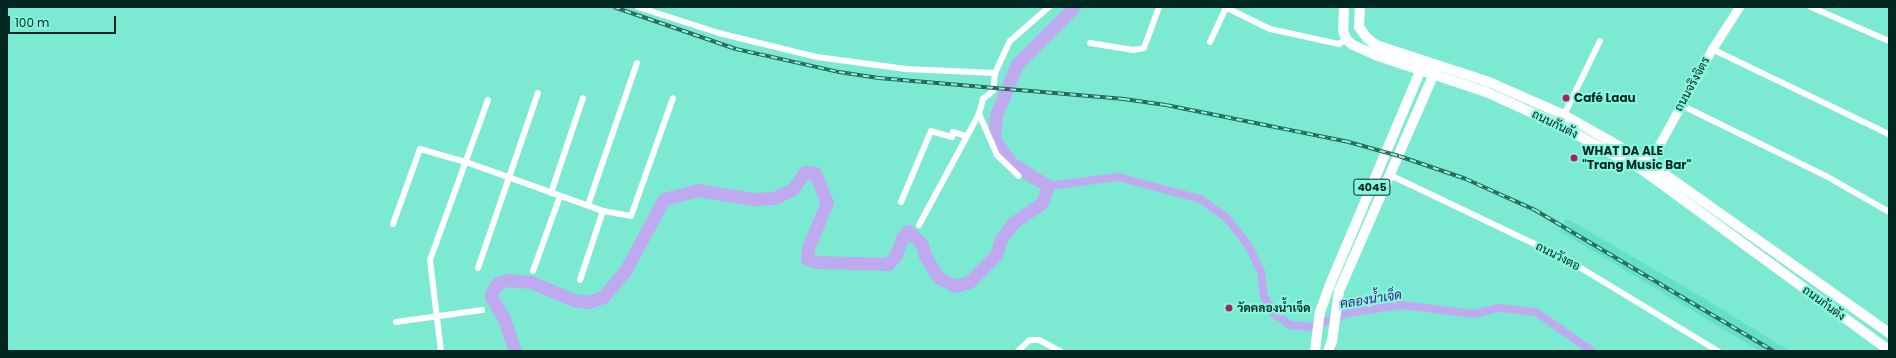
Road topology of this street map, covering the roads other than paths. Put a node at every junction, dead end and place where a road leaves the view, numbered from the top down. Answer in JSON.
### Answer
{"nodes":[{"id":1,"x":638,"y":7,"type":"edge"},
{"id":2,"x":1049,"y":7,"type":"edge"},
{"id":3,"x":1159,"y":7,"type":"edge"},
{"id":4,"x":1225,"y":7,"type":"edge"},
{"id":5,"x":1344,"y":7,"type":"edge"},
{"id":6,"x":1360,"y":7,"type":"edge"},
{"id":7,"x":1739,"y":7,"type":"edge"},
{"id":8,"x":1811,"y":7,"type":"edge"},
{"id":9,"x":1346,"y":39,"type":"junction"},
{"id":10,"x":1600,"y":41,"type":"dead end"},
{"id":11,"x":1889,"y":41,"type":"edge"},
{"id":12,"x":1210,"y":42,"type":"dead end"},
{"id":13,"x":1090,"y":43,"type":"dead end"},
{"id":14,"x":1712,"y":49,"type":"junction"},
{"id":15,"x":637,"y":63,"type":"dead end"},
{"id":16,"x":1423,"y":66,"type":"junction"},
{"id":17,"x":1436,"y":70,"type":"junction"},
{"id":18,"x":995,"y":73,"type":"junction"},
{"id":19,"x":538,"y":93,"type":"dead end"},
{"id":20,"x":582,"y":98,"type":"dead end"},
{"id":21,"x":673,"y":98,"type":"dead end"},
{"id":22,"x":488,"y":100,"type":"dead end"},
{"id":23,"x":1680,"y":105,"type":"junction"},
{"id":24,"x":1549,"y":109,"type":"junction"},
{"id":25,"x":979,"y":114,"type":"junction"},
{"id":26,"x":1564,"y":115,"type":"junction"},
{"id":27,"x":1544,"y":118,"type":"junction"},
{"id":28,"x":1889,"y":134,"type":"edge"},
{"id":29,"x":966,"y":136,"type":"junction"},
{"id":30,"x":466,"y":162,"type":"junction"},
{"id":31,"x":1647,"y":167,"type":"junction"},
{"id":32,"x":1390,"y":175,"type":"junction"},
{"id":33,"x":1019,"y":176,"type":"dead end"},
{"id":34,"x":510,"y":178,"type":"junction"},
{"id":35,"x":551,"y":193,"type":"junction"},
{"id":36,"x":560,"y":196,"type":"junction"},
{"id":37,"x":901,"y":202,"type":"dead end"},
{"id":38,"x":588,"y":205,"type":"junction"},
{"id":39,"x":603,"y":211,"type":"junction"},
{"id":40,"x":1889,"y":212,"type":"edge"},
{"id":41,"x":393,"y":224,"type":"dead end"},
{"id":42,"x":919,"y":225,"type":"dead end"},
{"id":43,"x":1757,"y":238,"type":"junction"},
{"id":44,"x":1750,"y":248,"type":"junction"},
{"id":45,"x":478,"y":268,"type":"dead end"},
{"id":46,"x":533,"y":271,"type":"dead end"},
{"id":47,"x":580,"y":280,"type":"dead end"},
{"id":48,"x":482,"y":310,"type":"dead end"},
{"id":49,"x":1857,"y":310,"type":"junction"},
{"id":50,"x":437,"y":314,"type":"junction"},
{"id":51,"x":396,"y":322,"type":"dead end"},
{"id":52,"x":1850,"y":322,"type":"junction"},
{"id":53,"x":1889,"y":333,"type":"edge"},
{"id":54,"x":1316,"y":346,"type":"edge"},
{"id":55,"x":1889,"y":350,"type":"edge"},
{"id":56,"x":441,"y":351,"type":"edge"},
{"id":57,"x":1018,"y":351,"type":"edge"},
{"id":58,"x":1060,"y":351,"type":"edge"},
{"id":59,"x":1328,"y":351,"type":"edge"},
{"id":60,"x":1718,"y":351,"type":"edge"}],
"edges":[{"from":1,"to":18,"type":"street"},
{"from":2,"to":18,"type":"street"},
{"from":3,"to":13,"type":"street"},
{"from":4,"to":9,"type":"street"},
{"from":4,"to":12,"type":"street"},
{"from":5,"to":9,"type":"main road"},
{"from":6,"to":16,"type":"main road","name":"ถนนกันตัง"},
{"from":7,"to":14,"type":"street","name":"ถนนจริงจิตร"},
{"from":8,"to":11,"type":"street"},
{"from":9,"to":16,"type":"main road","name":"ถนนกันตัง"},
{"from":10,"to":26,"type":"street"},
{"from":14,"to":23,"type":"street","name":"ถนนจริงจิตร"},
{"from":14,"to":28,"type":"street"},
{"from":15,"to":38,"type":"street"},
{"from":16,"to":17,"type":"main road","name":"ถนนกันตัง"},
{"from":16,"to":54,"type":"main road","number":"4045"},
{"from":17,"to":24,"type":"main road","name":"ถนนกันตัง"},
{"from":17,"to":27,"type":"main road","name":"ถนนกันตัง"},
{"from":17,"to":32,"type":"main road","number":"4045"},
{"from":18,"to":25,"type":"street"},
{"from":19,"to":34,"type":"street"},
{"from":20,"to":35,"type":"street"},
{"from":21,"to":39,"type":"street"},
{"from":22,"to":30,"type":"street"},
{"from":23,"to":31,"type":"street","name":"ถนนจริงจิตร"},
{"from":23,"to":40,"type":"street"},
{"from":24,"to":26,"type":"main road","name":"ถนนกันตัง"},
{"from":24,"to":27,"type":"main road"},
{"from":25,"to":29,"type":"street"},
{"from":25,"to":33,"type":"street"},
{"from":26,"to":31,"type":"main road","name":"ถนนกันตัง"},
{"from":27,"to":31,"type":"main road","name":"ถนนกันตัง"},
{"from":29,"to":37,"type":"street"},
{"from":29,"to":42,"type":"street"},
{"from":30,"to":34,"type":"street"},
{"from":30,"to":41,"type":"street"},
{"from":30,"to":50,"type":"street"},
{"from":31,"to":43,"type":"main road","name":"ถนนกันตัง"},
{"from":31,"to":44,"type":"main road","name":"ถนนกันตัง"},
{"from":32,"to":59,"type":"main road","number":"4045"},
{"from":32,"to":60,"type":"street","name":"ถนนวังตอ"},
{"from":34,"to":35,"type":"street"},
{"from":34,"to":45,"type":"street"},
{"from":35,"to":36,"type":"street"},
{"from":36,"to":38,"type":"street"},
{"from":36,"to":46,"type":"street"},
{"from":38,"to":39,"type":"street"},
{"from":39,"to":47,"type":"street"},
{"from":43,"to":44,"type":"main road"},
{"from":43,"to":49,"type":"main road","name":"ถนนกันตัง"},
{"from":44,"to":52,"type":"main road","name":"ถนนกันตัง"},
{"from":48,"to":50,"type":"street"},
{"from":49,"to":52,"type":"main road"},
{"from":49,"to":53,"type":"main road","name":"ถนนกันตัง"},
{"from":50,"to":51,"type":"street"},
{"from":50,"to":56,"type":"street"},
{"from":52,"to":55,"type":"main road","name":"ถนนกันตัง"},
{"from":57,"to":58,"type":"street"}]}
